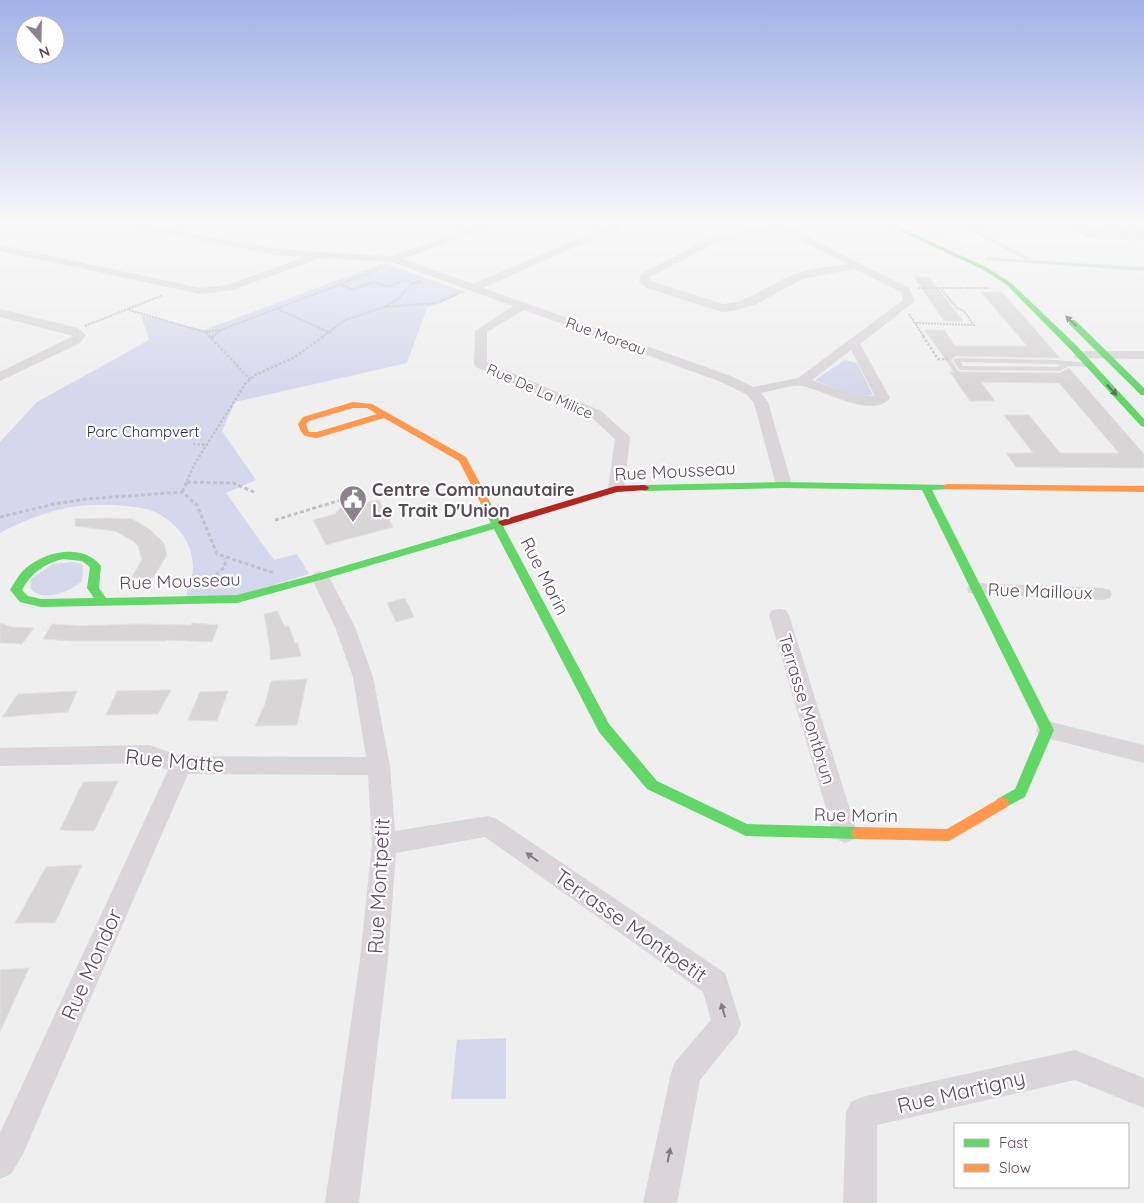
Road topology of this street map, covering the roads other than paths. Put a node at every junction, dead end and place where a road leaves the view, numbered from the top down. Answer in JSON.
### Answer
{"nodes":[{"id":1,"x":148,"y":280,"type":"edge"},
{"id":2,"x":251,"y":280,"type":"edge"},
{"id":3,"x":451,"y":280,"type":"edge"},
{"id":4,"x":491,"y":280,"type":"edge"},
{"id":5,"x":645,"y":280,"type":"edge"},
{"id":6,"x":792,"y":280,"type":"edge"},
{"id":7,"x":886,"y":280,"type":"edge"},
{"id":8,"x":1003,"y":280,"type":"edge"},
{"id":9,"x":473,"y":288,"type":"junction"},
{"id":10,"x":522,"y":306,"type":"junction"},
{"id":11,"x":0,"y":313,"type":"edge"},
{"id":12,"x":1065,"y":315,"type":"dead end"},
{"id":13,"x":853,"y":342,"type":"junction"},
{"id":14,"x":1107,"y":355,"type":"junction"},
{"id":15,"x":1144,"y":355,"type":"edge"},
{"id":16,"x":1084,"y":360,"type":"junction"},
{"id":17,"x":1067,"y":364,"type":"junction"},
{"id":18,"x":0,"y":377,"type":"edge"},
{"id":19,"x":802,"y":381,"type":"junction"},
{"id":20,"x":751,"y":392,"type":"junction"},
{"id":21,"x":1144,"y":393,"type":"edge"},
{"id":22,"x":384,"y":415,"type":"junction"},
{"id":23,"x":1144,"y":424,"type":"edge"},
{"id":24,"x":784,"y":485,"type":"junction"},
{"id":25,"x":925,"y":486,"type":"junction"},
{"id":26,"x":1144,"y":488,"type":"edge"},
{"id":27,"x":616,"y":489,"type":"junction"},
{"id":28,"x":499,"y":524,"type":"junction"},
{"id":29,"x":320,"y":577,"type":"junction"},
{"id":30,"x":976,"y":589,"type":"junction"},
{"id":31,"x":1103,"y":594,"type":"dead end"},
{"id":32,"x":102,"y":601,"type":"junction"},
{"id":33,"x":779,"y":615,"type":"dead end"},
{"id":34,"x":1047,"y":730,"type":"junction"},
{"id":35,"x":1144,"y":754,"type":"edge"},
{"id":36,"x":0,"y":757,"type":"edge"},
{"id":37,"x":181,"y":765,"type":"junction"},
{"id":38,"x":379,"y":766,"type":"junction"},
{"id":39,"x":845,"y":832,"type":"junction"},
{"id":40,"x":384,"y":844,"type":"junction"},
{"id":41,"x":1144,"y":1093,"type":"edge"},
{"id":42,"x":0,"y":1163,"type":"edge"},
{"id":43,"x":342,"y":1203,"type":"edge"},
{"id":44,"x":660,"y":1203,"type":"edge"},
{"id":45,"x":860,"y":1203,"type":"edge"}],
"edges":[{"from":1,"to":2,"type":"street"},
{"from":3,"to":9,"type":"street","name":"Rue Moreau"},
{"from":4,"to":9,"type":"street"},
{"from":5,"to":6,"type":"street"},
{"from":7,"to":13,"type":"street"},
{"from":8,"to":16,"type":"street"},
{"from":9,"to":10,"type":"street","name":"Rue Moreau"},
{"from":10,"to":20,"type":"street","name":"Rue Moreau"},
{"from":10,"to":27,"type":"street","name":"Rue De La Milice"},
{"from":11,"to":18,"type":"street"},
{"from":14,"to":12,"type":"street","one_way":true},
{"from":13,"to":19,"type":"street"},
{"from":13,"to":19,"type":"street"},
{"from":14,"to":15,"type":"street"},
{"from":14,"to":16,"type":"street"},
{"from":14,"to":21,"type":"street"},
{"from":16,"to":17,"type":"lane"},
{"from":16,"to":23,"type":"street","one_way":true},
{"from":17,"to":17,"type":"lane"},
{"from":19,"to":20,"type":"street"},
{"from":20,"to":24,"type":"street"},
{"from":22,"to":22,"type":"street","name":"Rue Morin"},
{"from":22,"to":28,"type":"street","name":"Rue Morin"},
{"from":24,"to":25,"type":"street","name":"Rue Mousseau"},
{"from":24,"to":27,"type":"street","name":"Rue Mousseau"},
{"from":25,"to":26,"type":"street","name":"Rue Mousseau"},
{"from":25,"to":30,"type":"street"},
{"from":27,"to":28,"type":"street","name":"Rue Mousseau"},
{"from":28,"to":29,"type":"street","name":"Rue Mousseau"},
{"from":28,"to":39,"type":"street","name":"Rue Morin"},
{"from":29,"to":32,"type":"street","name":"Rue Mousseau"},
{"from":29,"to":38,"type":"street","name":"Rue Montpetit"},
{"from":30,"to":31,"type":"street","name":"Rue Mailloux"},
{"from":30,"to":34,"type":"street"},
{"from":32,"to":32,"type":"street","name":"Rue Mousseau"},
{"from":33,"to":39,"type":"street","name":"Terrasse Montbrun"},
{"from":34,"to":35,"type":"street"},
{"from":34,"to":39,"type":"street","name":"Rue Morin"},
{"from":36,"to":37,"type":"street","name":"Rue Matte"},
{"from":37,"to":38,"type":"street","name":"Rue Matte"},
{"from":37,"to":42,"type":"street","name":"Rue Mondor"},
{"from":38,"to":40,"type":"street","name":"Rue Montpetit"},
{"from":40,"to":43,"type":"street","name":"Rue Montpetit"},
{"from":44,"to":40,"type":"street","name":"Terrasse Montpetit","one_way":true},
{"from":41,"to":45,"type":"street","name":"Rue Martigny"}]}
